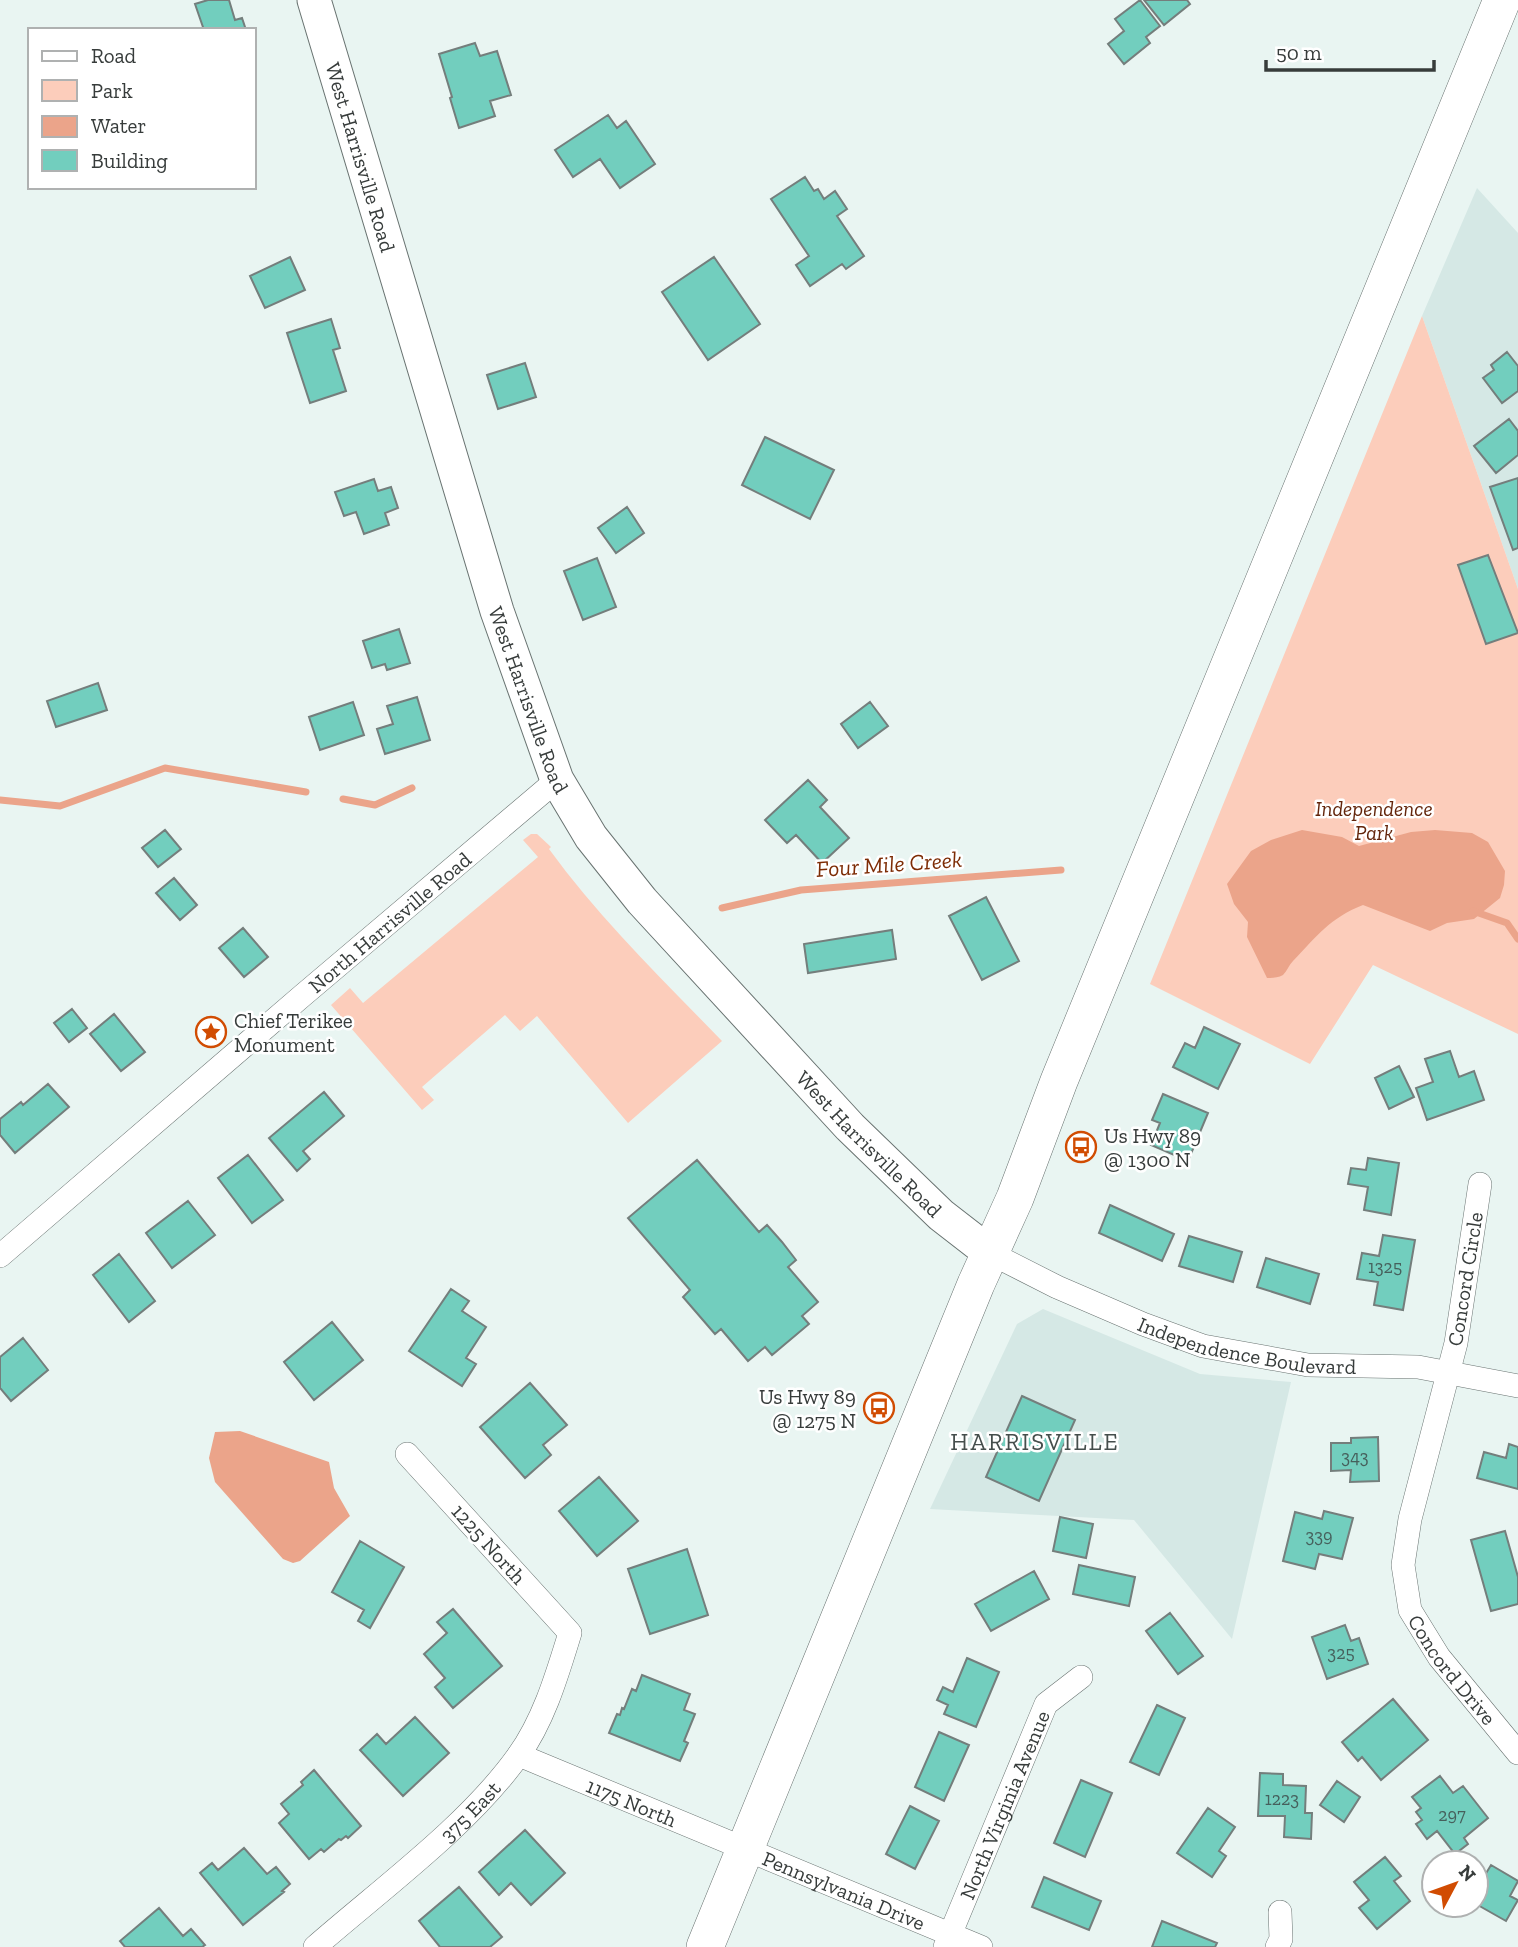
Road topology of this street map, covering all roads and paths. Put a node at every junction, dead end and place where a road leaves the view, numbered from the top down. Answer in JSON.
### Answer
{"nodes":[{"id":1,"x":314,"y":0,"type":"edge"},
{"id":2,"x":1502,"y":0,"type":"edge"},
{"id":3,"x":557,"y":780,"type":"junction"},
{"id":4,"x":1480,"y":1184,"type":"dead end"},
{"id":5,"x":990,"y":1253,"type":"junction"},
{"id":6,"x":0,"y":1256,"type":"edge"},
{"id":7,"x":1449,"y":1373,"type":"junction"},
{"id":8,"x":1518,"y":1386,"type":"edge"},
{"id":9,"x":407,"y":1454,"type":"dead end"},
{"id":10,"x":570,"y":1633,"type":"joint"},
{"id":11,"x":1081,"y":1677,"type":"dead end"},
{"id":12,"x":1518,"y":1753,"type":"edge"},
{"id":13,"x":519,"y":1755,"type":"junction"},
{"id":14,"x":744,"y":1851,"type":"junction"},
{"id":15,"x":1280,"y":1912,"type":"dead end"},
{"id":16,"x":947,"y":1940,"type":"edge"},
{"id":17,"x":315,"y":1947,"type":"edge"},
{"id":18,"x":705,"y":1947,"type":"edge"},
{"id":19,"x":981,"y":1947,"type":"edge"},
{"id":20,"x":1277,"y":1947,"type":"edge"}],
"edges":[{"from":1,"to":3,"type":"main road","name":"West Harrisville Road"},
{"from":2,"to":5,"type":"main road"},
{"from":3,"to":5,"type":"main road","name":"West Harrisville Road"},
{"from":3,"to":6,"type":"street","name":"North Harrisville Road"},
{"from":4,"to":7,"type":"street","name":"Concord Circle"},
{"from":5,"to":7,"type":"street","name":"Independence Boulevard"},
{"from":5,"to":14,"type":"main road"},
{"from":7,"to":8,"type":"street","name":"Independence Boulevard"},
{"from":7,"to":12,"type":"street","name":"Concord Drive"},
{"from":9,"to":10,"type":"street","name":"1225 North"},
{"from":10,"to":13,"type":"street","name":"375 East"},
{"from":11,"to":16,"type":"street","name":"North Virginia Avenue"},
{"from":13,"to":14,"type":"street","name":"1175 North"},
{"from":13,"to":17,"type":"street","name":"375 East"},
{"from":14,"to":16,"type":"street","name":"Pennsylvania Drive"},
{"from":14,"to":18,"type":"main road"},
{"from":15,"to":20,"type":"street"},
{"from":16,"to":19,"type":"street","name":"Pennsylvania Drive"}]}
